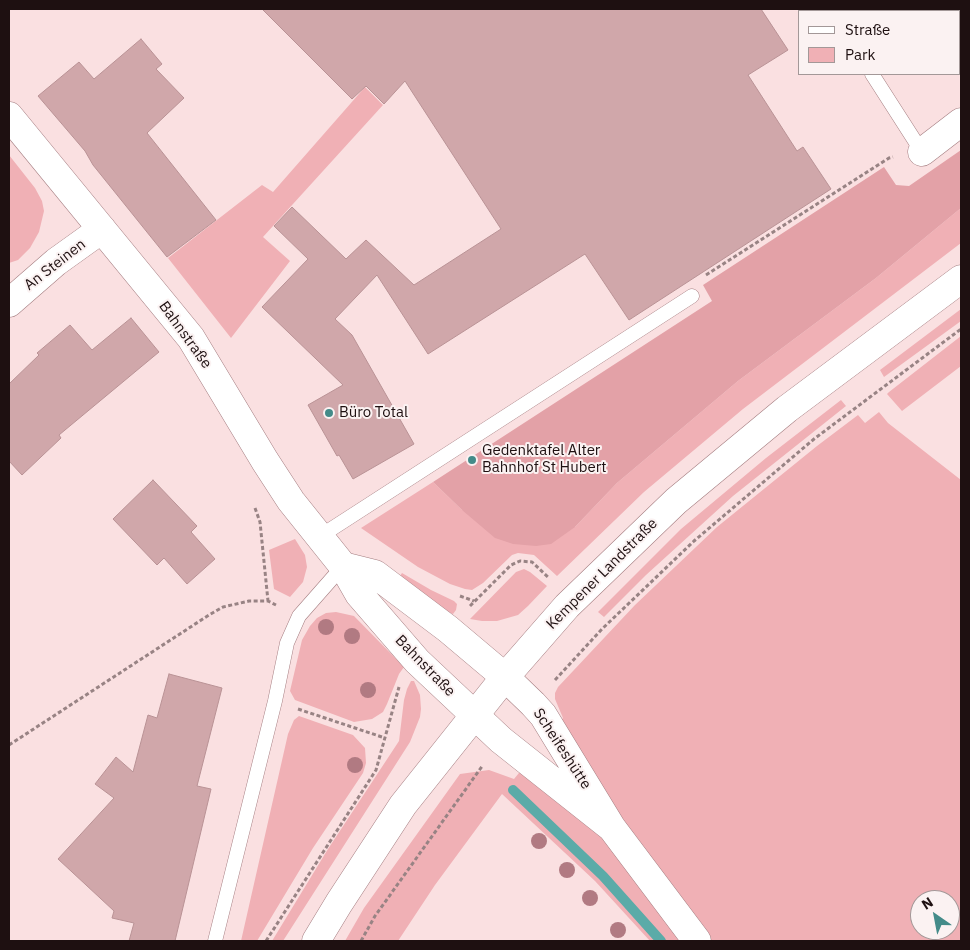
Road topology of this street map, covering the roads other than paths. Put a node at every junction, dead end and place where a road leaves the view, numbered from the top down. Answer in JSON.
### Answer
{"nodes":[{"id":1,"x":873,"y":75,"type":"edge"},
{"id":2,"x":9,"y":116,"type":"edge"},
{"id":3,"x":961,"y":122,"type":"edge"},
{"id":4,"x":922,"y":152,"type":"joint"},
{"id":5,"x":102,"y":229,"type":"junction"},
{"id":6,"x":961,"y":279,"type":"edge"},
{"id":7,"x":692,"y":296,"type":"road end"},
{"id":8,"x":9,"y":302,"type":"edge"},
{"id":9,"x":319,"y":537,"type":"junction"},
{"id":10,"x":344,"y":566,"type":"junction"},
{"id":11,"x":505,"y":677,"type":"junction"},
{"id":12,"x":474,"y":715,"type":"junction"},
{"id":13,"x":612,"y":828,"type":"junction"},
{"id":14,"x":215,"y":941,"type":"edge"},
{"id":15,"x":316,"y":941,"type":"edge"},
{"id":16,"x":697,"y":941,"type":"edge"}],
"edges":[{"from":1,"to":4,"type":"lane"},
{"from":2,"to":5,"type":"street","name":"Bahnstraße"},
{"from":3,"to":4,"type":"street"},
{"from":5,"to":8,"type":"street","name":"An Steinen"},
{"from":5,"to":9,"type":"street","name":"Bahnstraße"},
{"from":6,"to":11,"type":"street","name":"Kempener Landstraße"},
{"from":7,"to":9,"type":"lane"},
{"from":9,"to":10,"type":"street","name":"Bahnstraße"},
{"from":10,"to":11,"type":"street"},
{"from":10,"to":12,"type":"street","name":"Bahnstraße"},
{"from":10,"to":14,"type":"lane"},
{"from":11,"to":12,"type":"street","name":"Kempener Landstraße"},
{"from":11,"to":13,"type":"street","name":"Scheifeshütte"},
{"from":12,"to":13,"type":"street","name":"Scheifeshütte"},
{"from":12,"to":15,"type":"street","name":"Kempener Landstraße"},
{"from":13,"to":16,"type":"street","name":"Scheifeshütte"}]}
